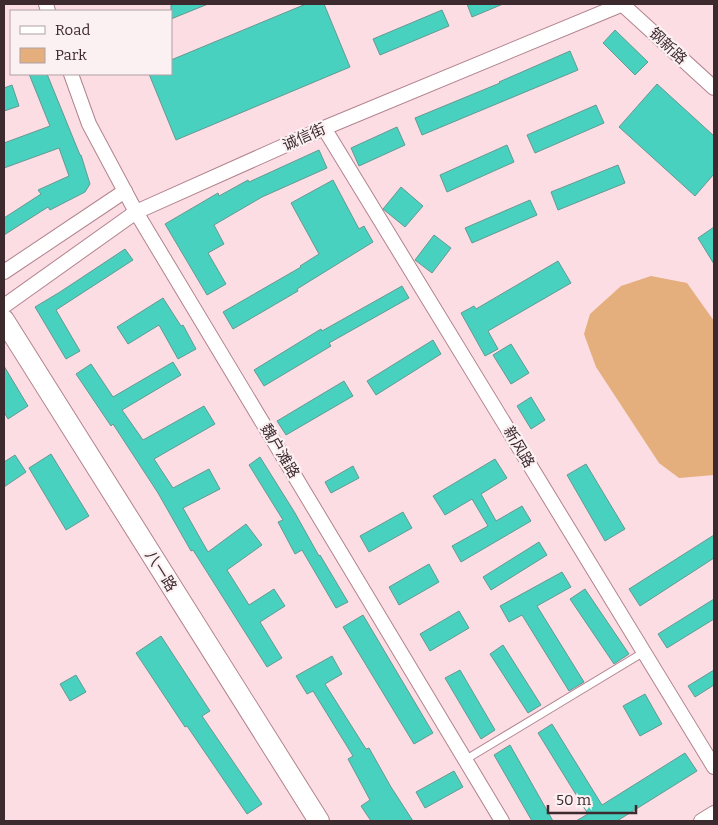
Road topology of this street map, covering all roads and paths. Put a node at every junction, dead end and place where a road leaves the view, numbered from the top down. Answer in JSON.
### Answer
{"nodes":[{"id":1,"x":623,"y":4,"type":"edge"},
{"id":2,"x":71,"y":75,"type":"edge"},
{"id":3,"x":713,"y":84,"type":"edge"},
{"id":4,"x":324,"y":128,"type":"junction"},
{"id":5,"x":125,"y":191,"type":"junction"},
{"id":6,"x":136,"y":212,"type":"junction"},
{"id":7,"x":4,"y":272,"type":"edge"},
{"id":8,"x":4,"y":306,"type":"edge"},
{"id":9,"x":4,"y":320,"type":"edge"},
{"id":10,"x":644,"y":652,"type":"junction"},
{"id":11,"x":465,"y":760,"type":"junction"},
{"id":12,"x":714,"y":767,"type":"edge"},
{"id":13,"x":714,"y":813,"type":"edge"},
{"id":14,"x":319,"y":821,"type":"edge"},
{"id":15,"x":502,"y":821,"type":"edge"},
{"id":16,"x":701,"y":821,"type":"edge"}],
"edges":[{"from":1,"to":3,"type":"street","name":"钢新路"},
{"from":1,"to":4,"type":"street","name":"诚信街"},
{"from":2,"to":5,"type":"street","name":"魏户滩路"},
{"from":4,"to":6,"type":"street","name":"诚信街"},
{"from":4,"to":10,"type":"street","name":"新风路"},
{"from":5,"to":6,"type":"street","name":"魏户滩路"},
{"from":5,"to":7,"type":"street"},
{"from":6,"to":8,"type":"street","name":"诚信街"},
{"from":6,"to":11,"type":"street","name":"魏户滩路"},
{"from":9,"to":14,"type":"street","name":"八一路"},
{"from":10,"to":11,"type":"lane"},
{"from":10,"to":12,"type":"street","name":"新风路"},
{"from":11,"to":15,"type":"street","name":"魏户滩路"},
{"from":13,"to":16,"type":"street"}]}
